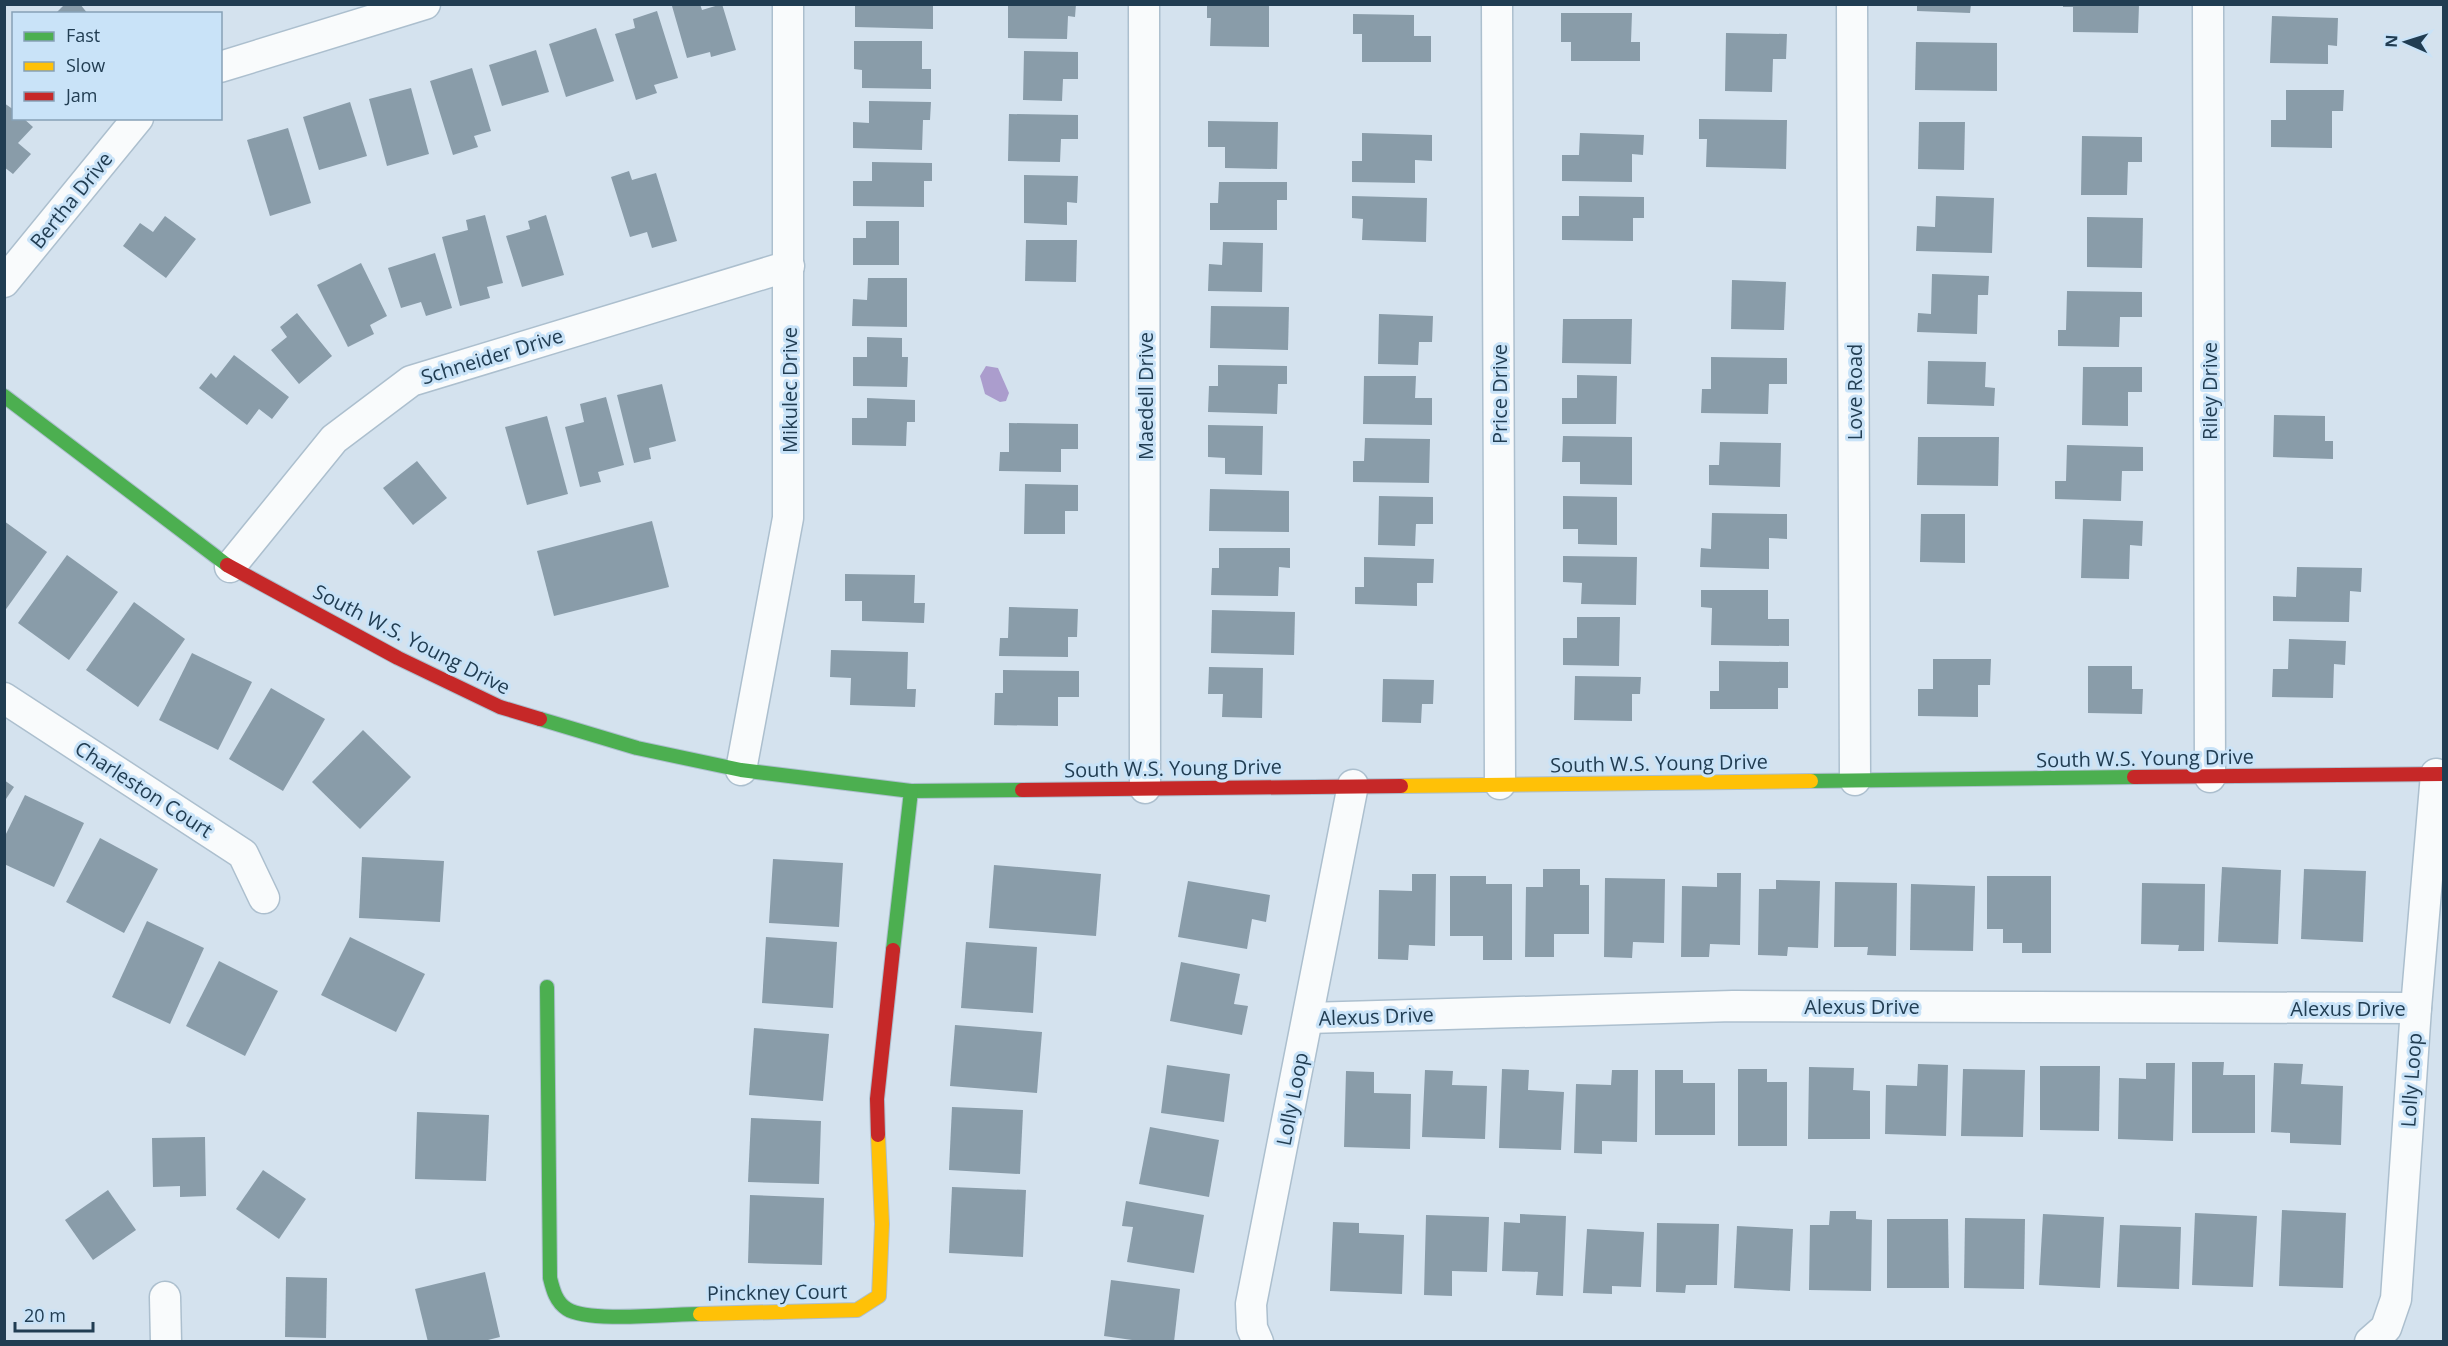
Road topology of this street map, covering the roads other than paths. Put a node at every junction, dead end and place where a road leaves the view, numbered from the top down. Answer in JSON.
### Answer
{"nodes":[{"id":1,"x":425,"y":4,"type":"edge"},
{"id":2,"x":789,"y":4,"type":"edge"},
{"id":3,"x":1144,"y":4,"type":"edge"},
{"id":4,"x":1497,"y":4,"type":"edge"},
{"id":5,"x":1852,"y":4,"type":"edge"},
{"id":6,"x":2208,"y":4,"type":"edge"},
{"id":7,"x":222,"y":67,"type":"edge"},
{"id":8,"x":136,"y":120,"type":"edge"},
{"id":9,"x":789,"y":266,"type":"junction"},
{"id":10,"x":4,"y":282,"type":"edge"},
{"id":11,"x":4,"y":396,"type":"edge"},
{"id":12,"x":230,"y":567,"type":"junction"},
{"id":13,"x":4,"y":698,"type":"edge"},
{"id":14,"x":741,"y":771,"type":"junction"},
{"id":15,"x":2440,"y":774,"type":"edge"},
{"id":16,"x":2210,"y":777,"type":"junction"},
{"id":17,"x":1855,"y":780,"type":"junction"},
{"id":18,"x":1500,"y":784,"type":"junction"},
{"id":19,"x":1353,"y":785,"type":"junction"},
{"id":20,"x":1145,"y":788,"type":"junction"},
{"id":21,"x":911,"y":791,"type":"junction"},
{"id":22,"x":264,"y":898,"type":"dead end"},
{"id":23,"x":547,"y":987,"type":"dead end"},
{"id":24,"x":2416,"y":1008,"type":"junction"},
{"id":25,"x":1308,"y":1018,"type":"junction"},
{"id":26,"x":165,"y":1297,"type":"dead end"},
{"id":27,"x":166,"y":1341,"type":"edge"},
{"id":28,"x":1258,"y":1341,"type":"edge"},
{"id":29,"x":2370,"y":1341,"type":"edge"}],
"edges":[{"from":1,"to":7,"type":"street"},
{"from":2,"to":9,"type":"street","name":"Mikulec Drive"},
{"from":3,"to":20,"type":"street","name":"Maedell Drive"},
{"from":4,"to":18,"type":"street","name":"Price Drive"},
{"from":5,"to":17,"type":"street","name":"Love Road"},
{"from":6,"to":16,"type":"street","name":"Riley Drive"},
{"from":8,"to":10,"type":"street","name":"Bertha Drive"},
{"from":9,"to":12,"type":"street","name":"Schneider Drive"},
{"from":9,"to":14,"type":"street","name":"Mikulec Drive"},
{"from":11,"to":12,"type":"main road","name":"South W.S. Young Drive"},
{"from":12,"to":14,"type":"main road","name":"South W.S. Young Drive"},
{"from":13,"to":22,"type":"street","name":"Charleston Court"},
{"from":14,"to":21,"type":"main road","name":"South W.S. Young Drive"},
{"from":15,"to":16,"type":"main road","name":"South W.S. Young Drive"},
{"from":15,"to":24,"type":"street","name":"Lolly Loop"},
{"from":16,"to":17,"type":"main road","name":"South W.S. Young Drive"},
{"from":17,"to":18,"type":"main road","name":"South W.S. Young Drive"},
{"from":18,"to":19,"type":"main road","name":"South W.S. Young Drive"},
{"from":19,"to":20,"type":"main road","name":"South W.S. Young Drive"},
{"from":19,"to":25,"type":"street","name":"Lolly Loop"},
{"from":20,"to":21,"type":"main road","name":"South W.S. Young Drive"},
{"from":21,"to":23,"type":"main road","name":"Pinckney Court"},
{"from":24,"to":25,"type":"street","name":"Alexus Drive"},
{"from":24,"to":29,"type":"street","name":"Lolly Loop"},
{"from":25,"to":28,"type":"street","name":"Lolly Loop"},
{"from":26,"to":27,"type":"street"}]}
